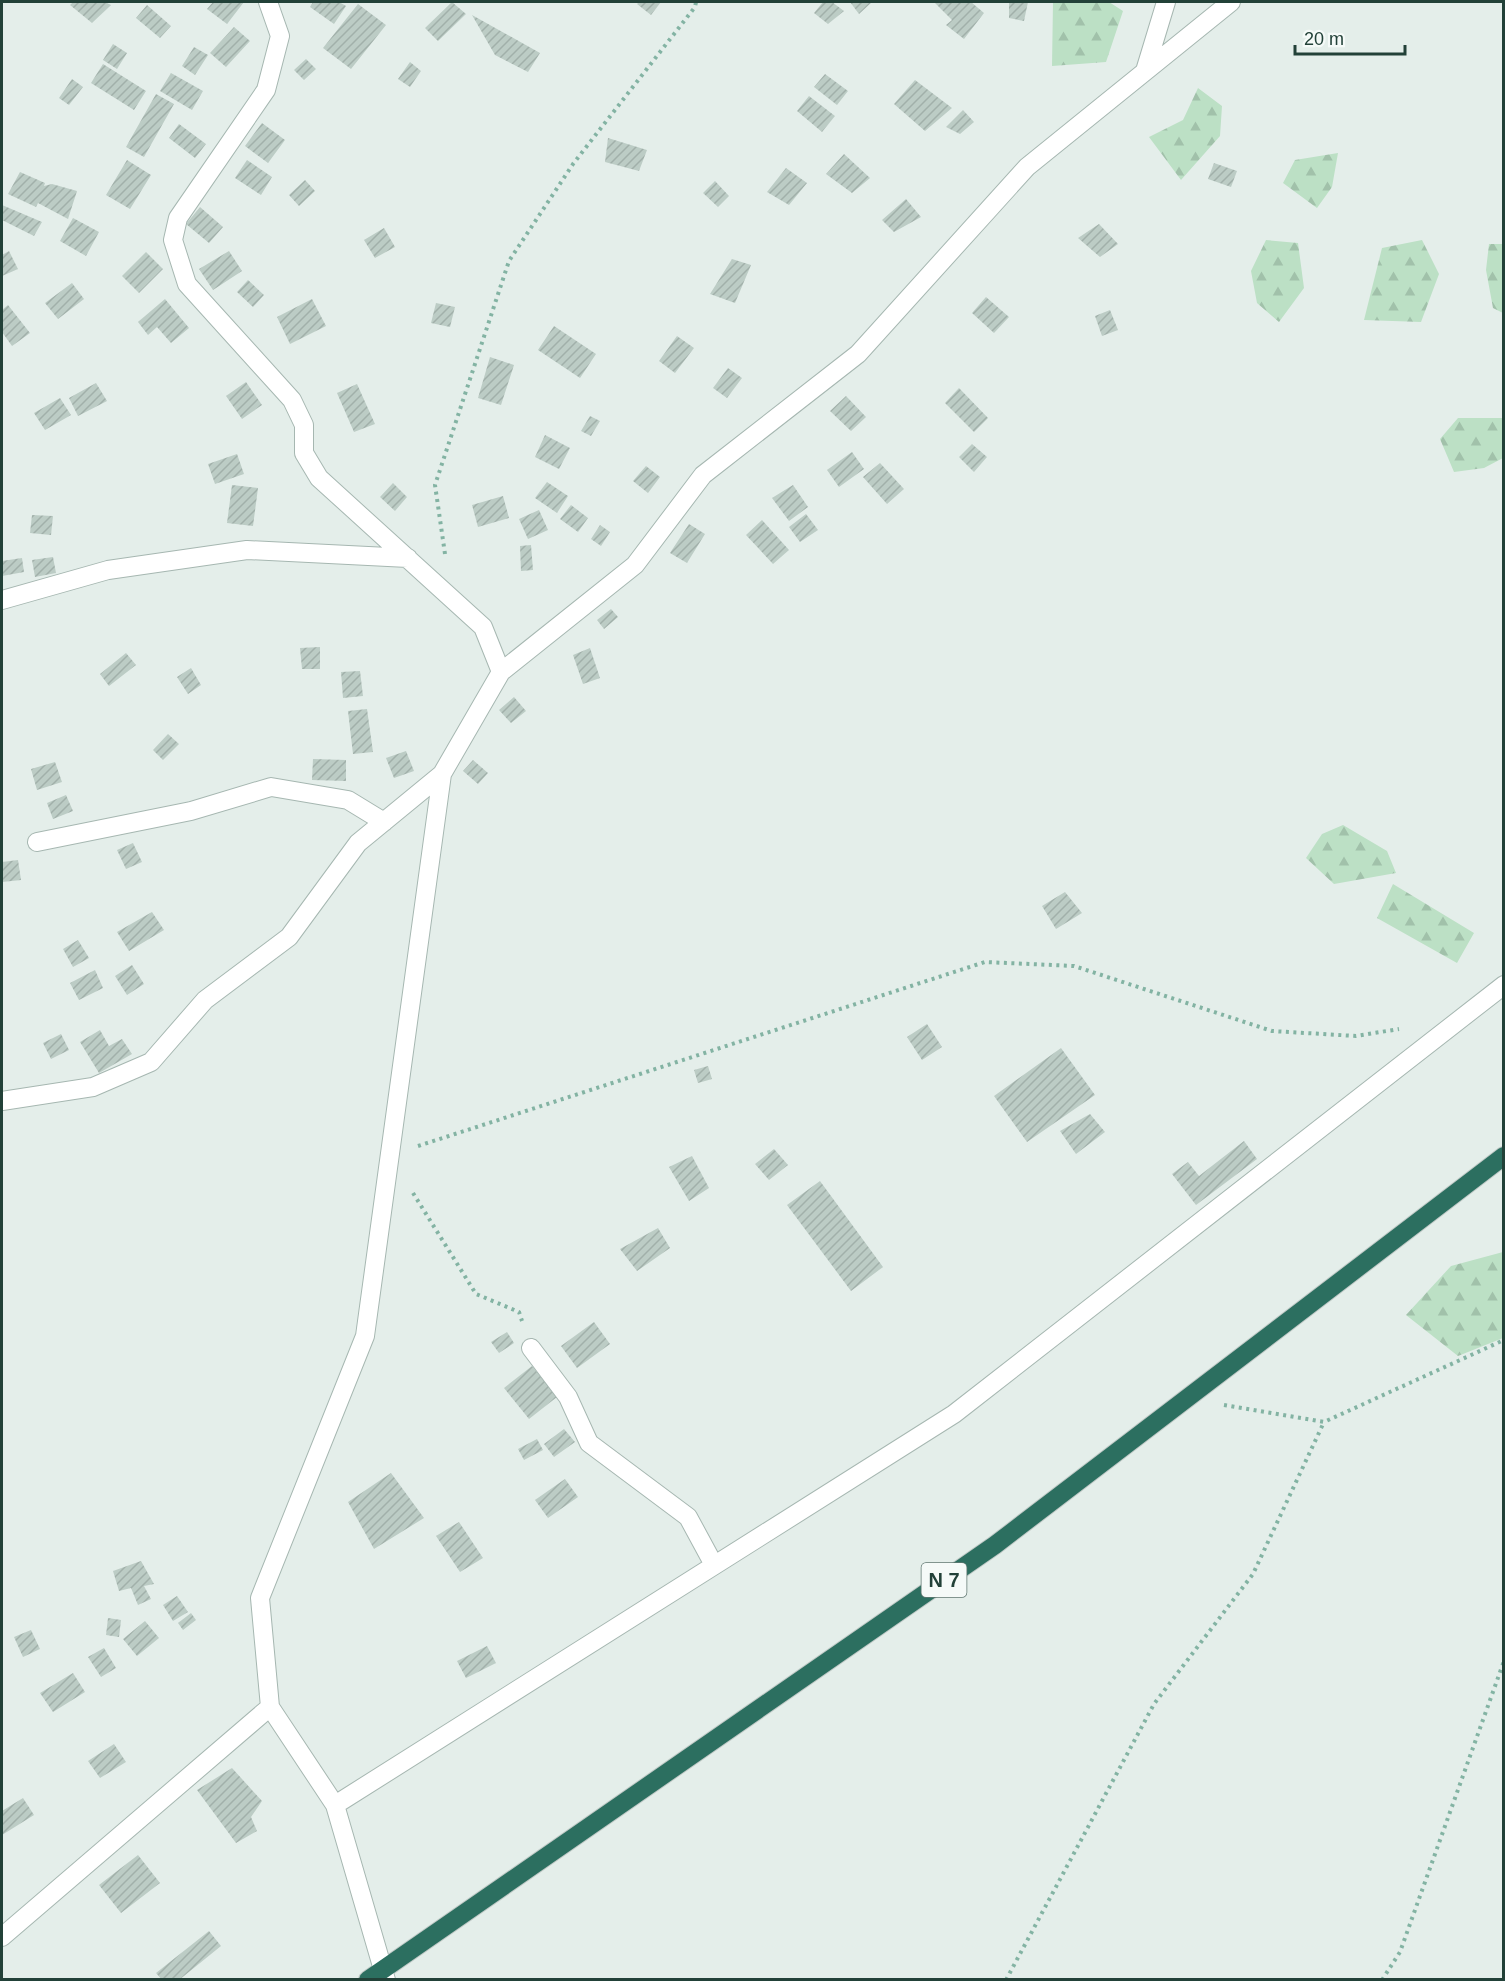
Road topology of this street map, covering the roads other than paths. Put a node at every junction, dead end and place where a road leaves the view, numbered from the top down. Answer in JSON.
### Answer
{"nodes":[{"id":1,"x":268,"y":2,"type":"edge"},
{"id":2,"x":1166,"y":2,"type":"edge"},
{"id":3,"x":1231,"y":2,"type":"edge"},
{"id":4,"x":1145,"y":71,"type":"junction"},
{"id":5,"x":408,"y":558,"type":"junction"},
{"id":6,"x":2,"y":600,"type":"edge"},
{"id":7,"x":501,"y":672,"type":"junction"},
{"id":8,"x":442,"y":774,"type":"junction"},
{"id":9,"x":384,"y":822,"type":"junction"},
{"id":10,"x":37,"y":842,"type":"dead end"},
{"id":11,"x":1503,"y":985,"type":"edge"},
{"id":12,"x":2,"y":1101,"type":"edge"},
{"id":13,"x":1503,"y":1156,"type":"edge"},
{"id":14,"x":531,"y":1347,"type":"road end"},
{"id":15,"x":714,"y":1565,"type":"junction"},
{"id":16,"x":270,"y":1707,"type":"junction"},
{"id":17,"x":335,"y":1805,"type":"junction"},
{"id":18,"x":2,"y":1937,"type":"edge"},
{"id":19,"x":379,"y":1976,"type":"edge"}],
"edges":[{"from":1,"to":5,"type":"street"},
{"from":2,"to":4,"type":"street"},
{"from":3,"to":4,"type":"street"},
{"from":4,"to":7,"type":"street"},
{"from":5,"to":6,"type":"street"},
{"from":5,"to":7,"type":"street"},
{"from":7,"to":8,"type":"street"},
{"from":8,"to":9,"type":"street"},
{"from":8,"to":16,"type":"street"},
{"from":9,"to":10,"type":"street"},
{"from":9,"to":12,"type":"street"},
{"from":11,"to":15,"type":"street"},
{"from":13,"to":19,"type":"highway","number":"N 7"},
{"from":14,"to":15,"type":"street"},
{"from":15,"to":17,"type":"street"},
{"from":16,"to":17,"type":"street"},
{"from":16,"to":18,"type":"street"},
{"from":17,"to":19,"type":"street"}]}
